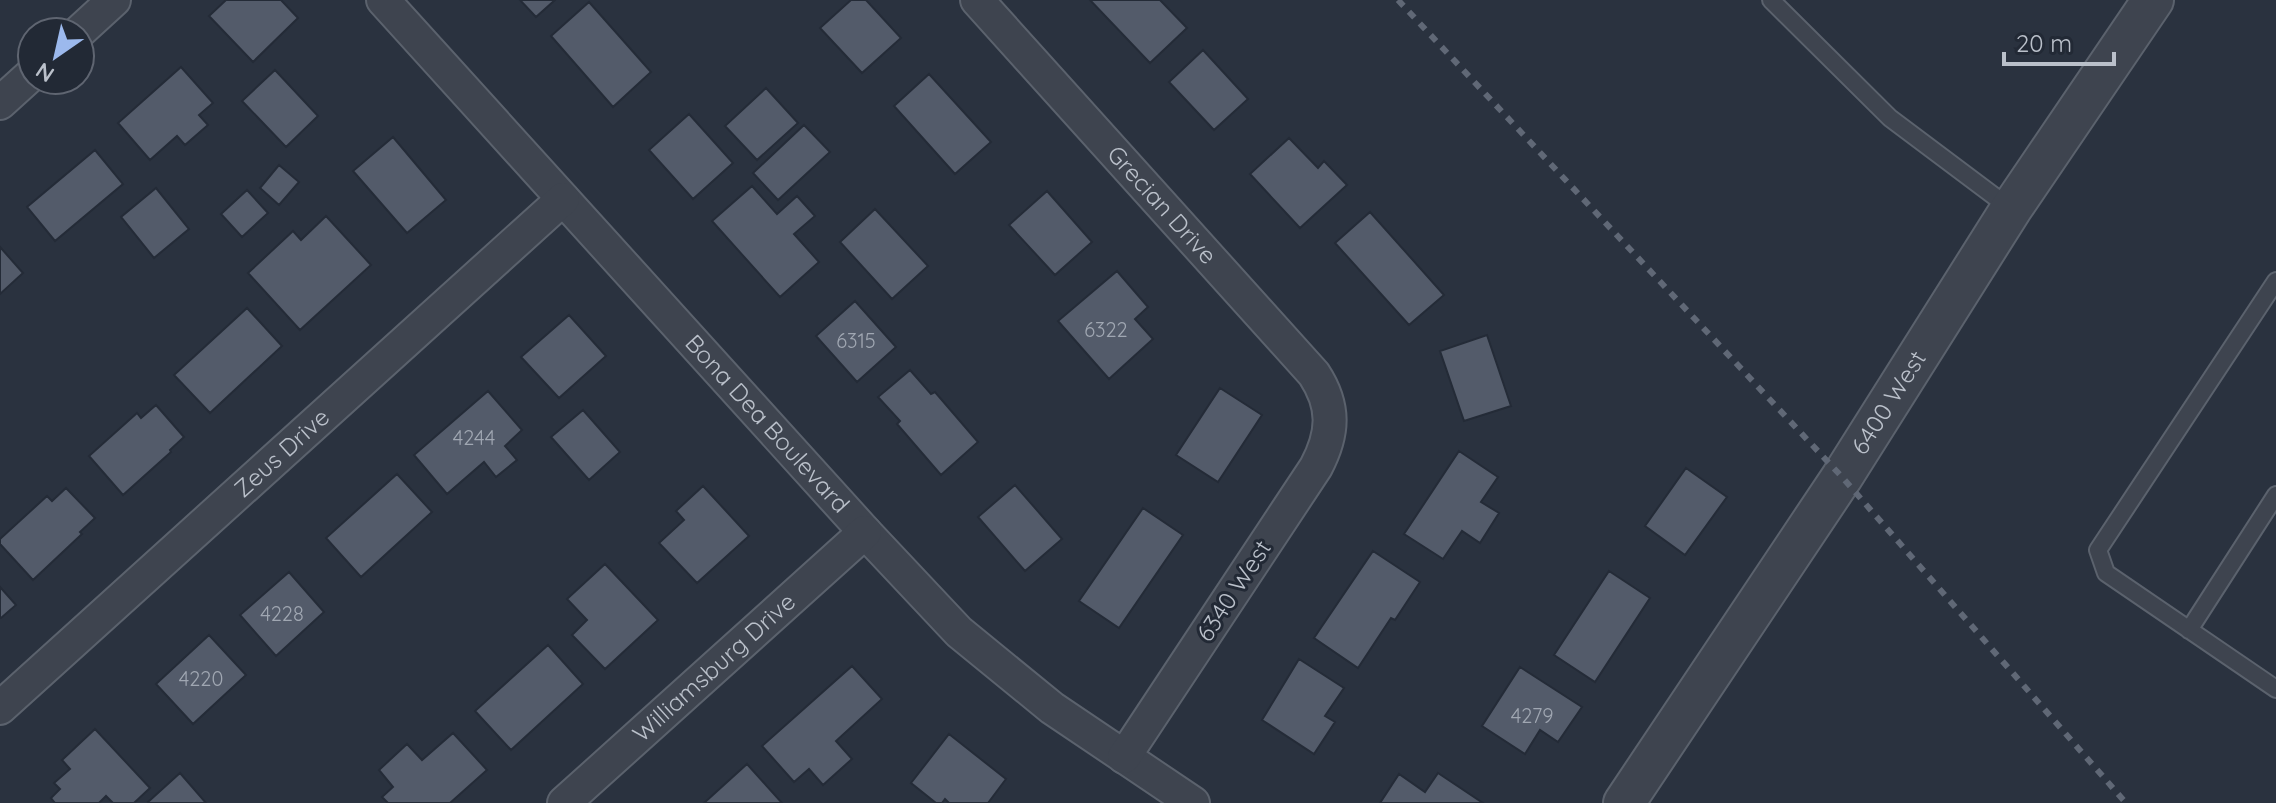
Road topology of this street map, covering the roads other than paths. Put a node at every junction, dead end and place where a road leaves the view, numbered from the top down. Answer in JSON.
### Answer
{"nodes":[{"id":1,"x":114,"y":0,"type":"edge"},
{"id":2,"x":383,"y":0,"type":"edge"},
{"id":3,"x":977,"y":0,"type":"edge"},
{"id":4,"x":1771,"y":0,"type":"edge"},
{"id":5,"x":2153,"y":0,"type":"edge"},
{"id":6,"x":96,"y":16,"type":"edge"},
{"id":7,"x":16,"y":88,"type":"edge"},
{"id":8,"x":0,"y":103,"type":"edge"},
{"id":9,"x":563,"y":199,"type":"junction"},
{"id":10,"x":2011,"y":209,"type":"junction"},
{"id":11,"x":2276,"y":281,"type":"edge"},
{"id":12,"x":1332,"y":420,"type":"joint"},
{"id":13,"x":2276,"y":495,"type":"edge"},
{"id":14,"x":865,"y":532,"type":"junction"},
{"id":15,"x":2189,"y":630,"type":"junction"},
{"id":16,"x":2276,"y":689,"type":"edge"},
{"id":17,"x":0,"y":708,"type":"edge"},
{"id":18,"x":1124,"y":757,"type":"junction"},
{"id":19,"x":564,"y":803,"type":"edge"},
{"id":20,"x":1193,"y":803,"type":"edge"},
{"id":21,"x":1624,"y":803,"type":"edge"}],
"edges":[{"from":1,"to":6,"type":"street"},
{"from":2,"to":9,"type":"street","name":"Bona Dea Boulevard"},
{"from":3,"to":12,"type":"street","name":"Grecian Drive"},
{"from":4,"to":10,"type":"lane"},
{"from":5,"to":10,"type":"street","name":"6400 West"},
{"from":7,"to":8,"type":"street"},
{"from":9,"to":14,"type":"street","name":"Bona Dea Boulevard"},
{"from":9,"to":17,"type":"street","name":"Zeus Drive"},
{"from":10,"to":21,"type":"street","name":"6400 West"},
{"from":11,"to":15,"type":"lane"},
{"from":12,"to":18,"type":"street","name":"6340 West"},
{"from":13,"to":15,"type":"lane"},
{"from":14,"to":18,"type":"street","name":"Bona Dea Boulevard"},
{"from":14,"to":19,"type":"street","name":"Williamsburg Drive"},
{"from":15,"to":16,"type":"lane"},
{"from":18,"to":20,"type":"street","name":"Bona Dea Boulevard"}]}
